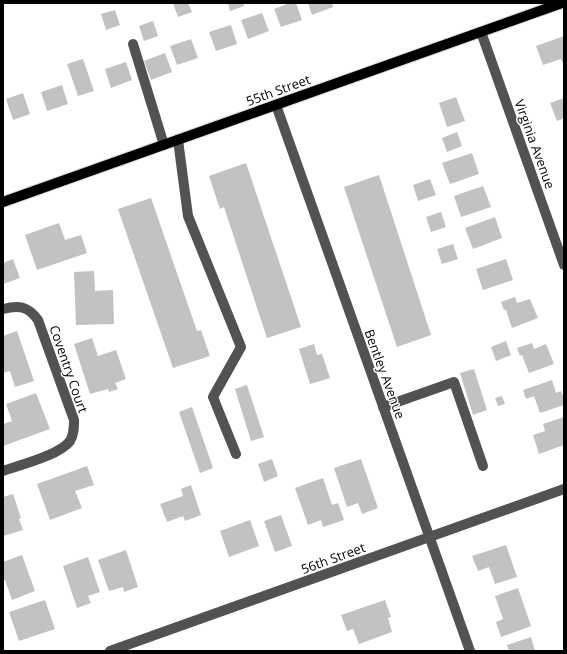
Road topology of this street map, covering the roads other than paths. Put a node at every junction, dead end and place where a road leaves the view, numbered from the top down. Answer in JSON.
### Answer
{"nodes":[{"id":1,"x":562,"y":3,"type":"edge"},
{"id":2,"x":481,"y":32,"type":"junction"},
{"id":3,"x":133,"y":44,"type":"dead end"},
{"id":4,"x":276,"y":105,"type":"junction"},
{"id":5,"x":178,"y":140,"type":"junction"},
{"id":6,"x":164,"y":145,"type":"junction"},
{"id":7,"x":3,"y":202,"type":"edge"},
{"id":8,"x":564,"y":264,"type":"edge"},
{"id":9,"x":3,"y":309,"type":"edge"},
{"id":10,"x":383,"y":406,"type":"junction"},
{"id":11,"x":236,"y":454,"type":"dead end"},
{"id":12,"x":483,"y":466,"type":"dead end"},
{"id":13,"x":3,"y":471,"type":"edge"},
{"id":14,"x":564,"y":489,"type":"edge"},
{"id":15,"x":430,"y":537,"type":"junction"},
{"id":16,"x":110,"y":651,"type":"edge"},
{"id":17,"x":470,"y":651,"type":"edge"}],
"edges":[{"from":1,"to":2,"type":"main road","name":"55th Street"},
{"from":2,"to":4,"type":"main road","name":"55th Street"},
{"from":2,"to":8,"type":"street","name":"Virginia Avenue"},
{"from":3,"to":6,"type":"street"},
{"from":4,"to":5,"type":"main road","name":"55th Street"},
{"from":4,"to":10,"type":"street","name":"Bentley Avenue"},
{"from":5,"to":6,"type":"main road","name":"55th Street"},
{"from":5,"to":11,"type":"street"},
{"from":6,"to":7,"type":"main road","name":"55th Street"},
{"from":9,"to":13,"type":"street","name":"Coventry Court"},
{"from":10,"to":12,"type":"street"},
{"from":10,"to":15,"type":"street","name":"Bentley Avenue"},
{"from":14,"to":15,"type":"street","name":"56th Street"},
{"from":15,"to":16,"type":"street","name":"56th Street"},
{"from":15,"to":17,"type":"street","name":"Bentley Avenue"}]}
